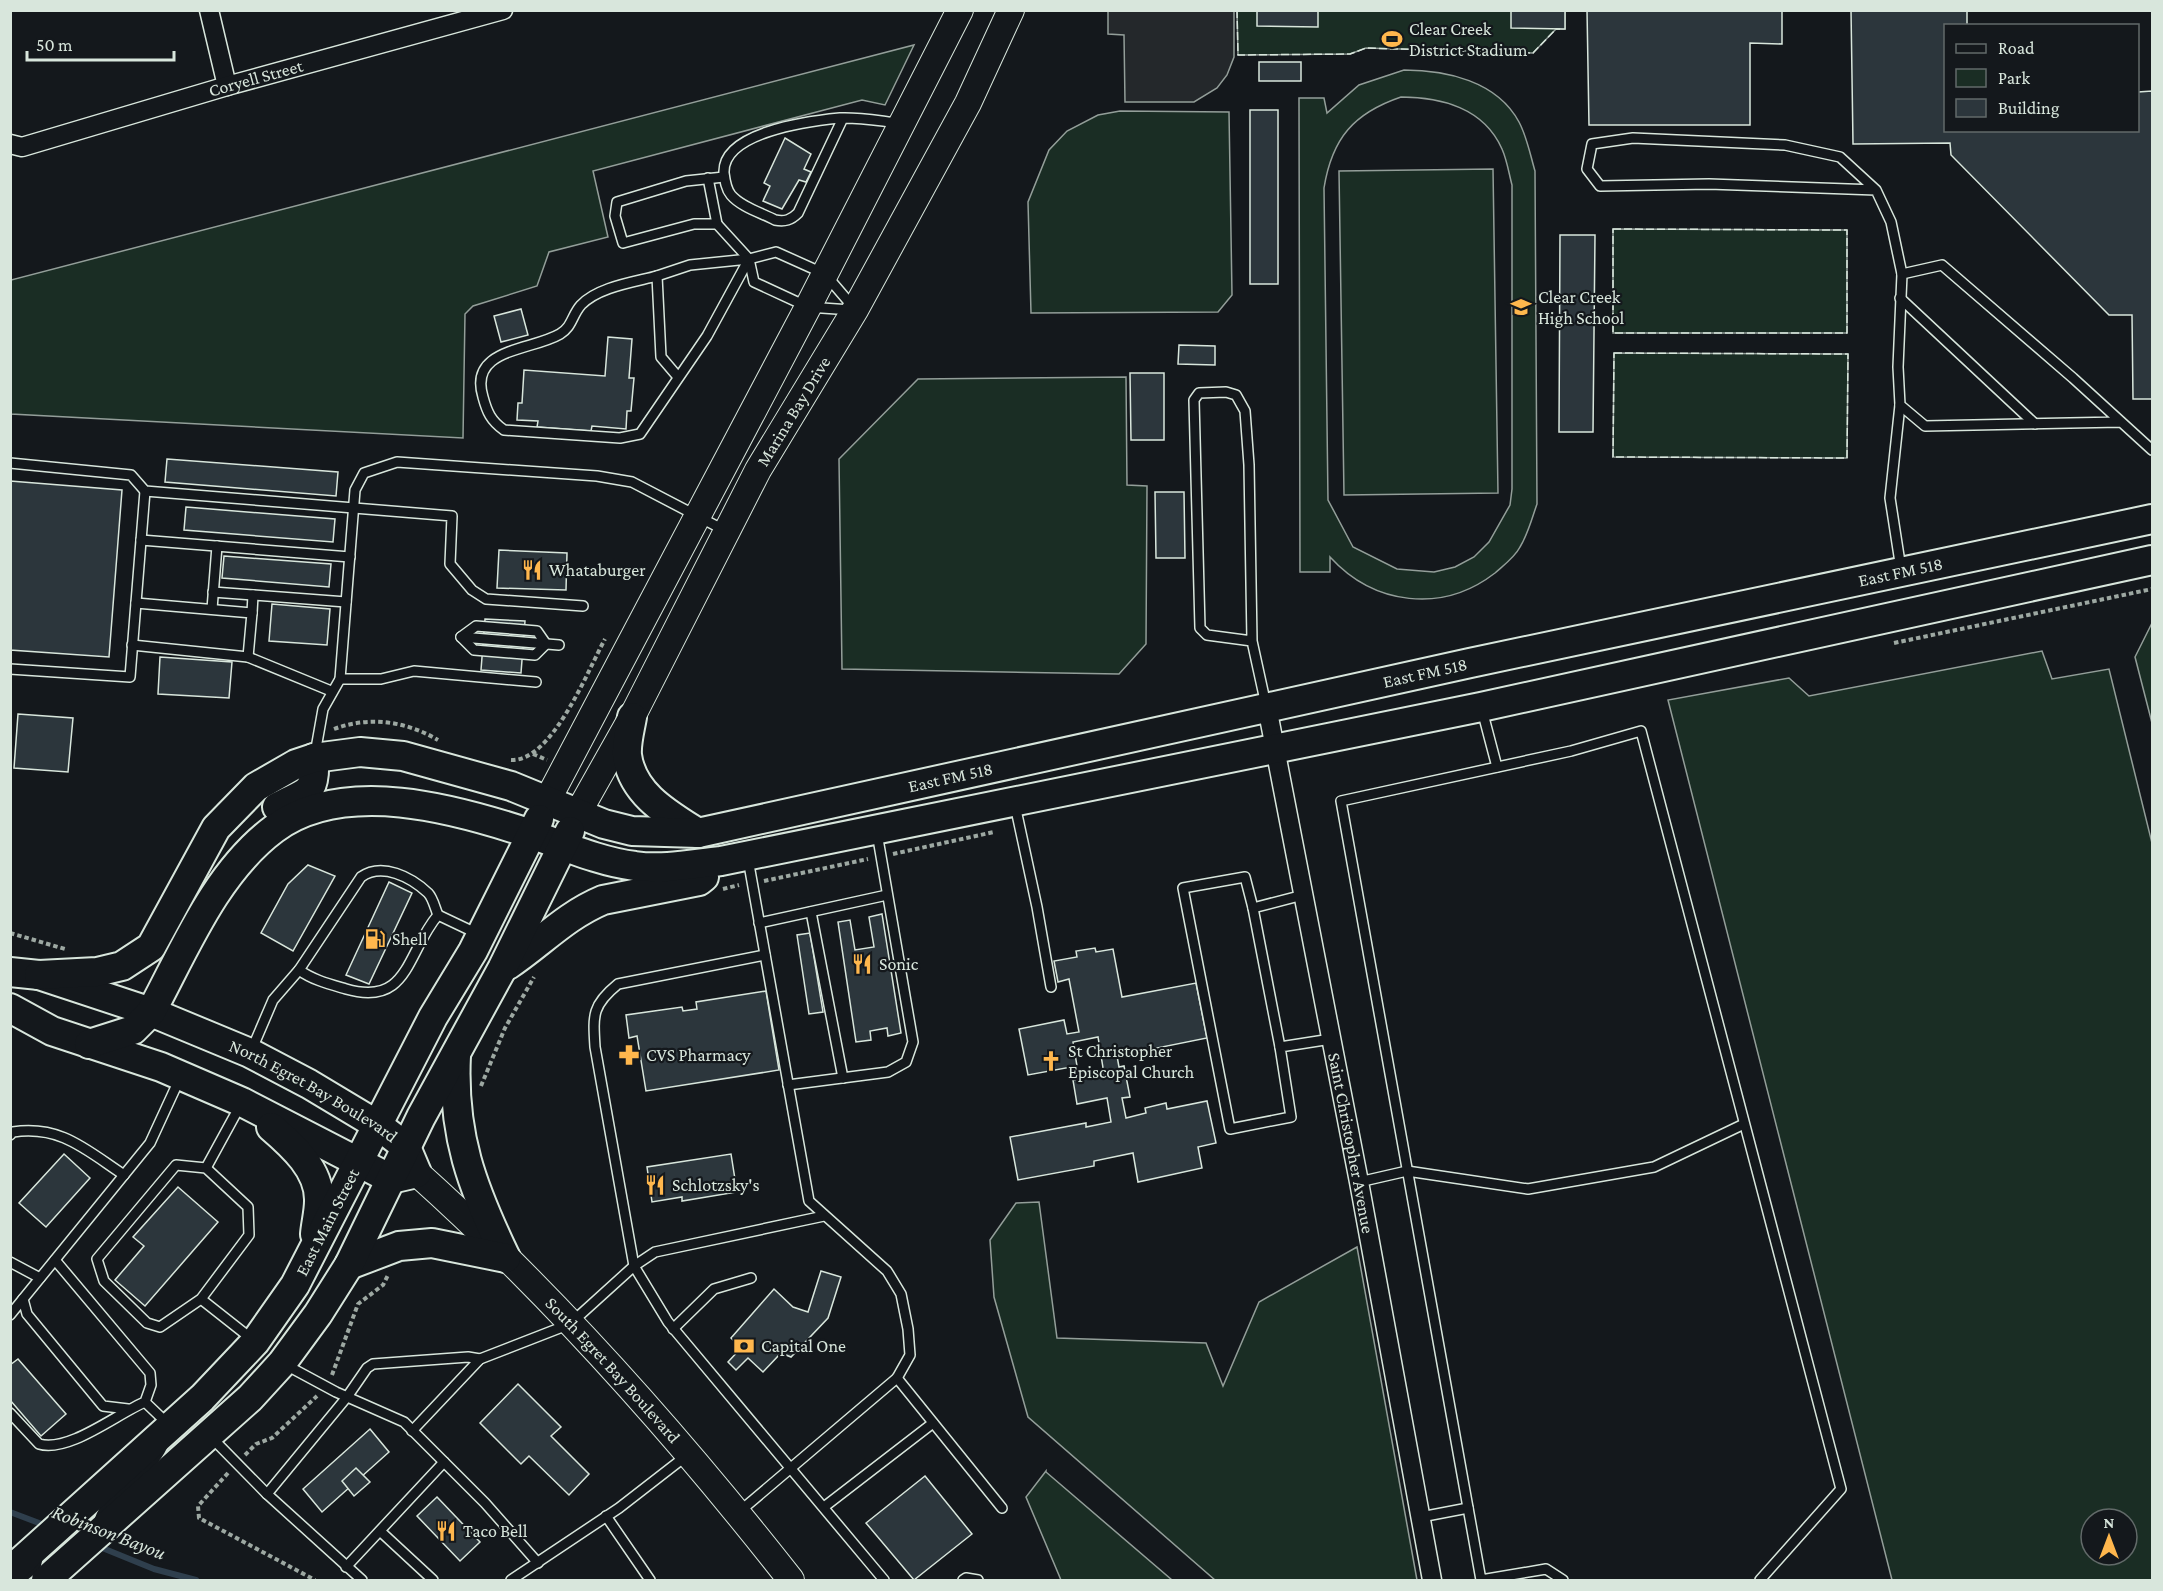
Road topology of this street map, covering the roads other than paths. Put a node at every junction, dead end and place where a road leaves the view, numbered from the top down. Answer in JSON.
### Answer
{"nodes":[{"id":1,"x":209,"y":10,"type":"edge"},
{"id":2,"x":960,"y":10,"type":"edge"},
{"id":3,"x":1011,"y":10,"type":"edge"},
{"id":4,"x":493,"y":12,"type":"edge"},
{"id":5,"x":228,"y":86,"type":"junction"},
{"id":6,"x":843,"y":118,"type":"junction"},
{"id":7,"x":902,"y":124,"type":"junction"},
{"id":8,"x":10,"y":144,"type":"edge"},
{"id":9,"x":724,"y":177,"type":"junction"},
{"id":10,"x":708,"y":178,"type":"junction"},
{"id":11,"x":1876,"y":190,"type":"junction"},
{"id":12,"x":717,"y":224,"type":"junction"},
{"id":13,"x":749,"y":259,"type":"junction"},
{"id":14,"x":825,"y":274,"type":"junction"},
{"id":15,"x":1902,"y":274,"type":"junction"},
{"id":16,"x":657,"y":276,"type":"junction"},
{"id":17,"x":1900,"y":298,"type":"junction"},
{"id":18,"x":808,"y":307,"type":"junction"},
{"id":19,"x":855,"y":310,"type":"junction"},
{"id":20,"x":678,"y":377,"type":"junction"},
{"id":21,"x":1900,"y":405,"type":"junction"},
{"id":22,"x":2120,"y":422,"type":"junction"},
{"id":23,"x":2035,"y":424,"type":"junction"},
{"id":24,"x":2152,"y":450,"type":"edge"},
{"id":25,"x":10,"y":463,"type":"edge"},
{"id":26,"x":145,"y":491,"type":"junction"},
{"id":27,"x":354,"y":507,"type":"junction"},
{"id":28,"x":695,"y":516,"type":"junction"},
{"id":29,"x":2152,"y":519,"type":"edge"},
{"id":30,"x":726,"y":531,"type":"junction"},
{"id":31,"x":141,"y":540,"type":"junction"},
{"id":32,"x":217,"y":546,"type":"junction"},
{"id":33,"x":350,"y":556,"type":"junction"},
{"id":34,"x":2152,"y":560,"type":"edge"},
{"id":35,"x":1901,"y":571,"type":"junction"},
{"id":36,"x":213,"y":592,"type":"junction"},
{"id":37,"x":253,"y":595,"type":"junction"},
{"id":38,"x":346,"y":602,"type":"junction"},
{"id":39,"x":136,"y":603,"type":"junction"},
{"id":40,"x":583,"y":606,"type":"dead end"},
{"id":41,"x":212,"y":609,"type":"junction"},
{"id":42,"x":1916,"y":612,"type":"junction"},
{"id":43,"x":252,"y":613,"type":"junction"},
{"id":44,"x":1252,"y":641,"type":"junction"},
{"id":45,"x":546,"y":644,"type":"junction"},
{"id":46,"x":132,"y":645,"type":"junction"},
{"id":47,"x":559,"y":645,"type":"dead end"},
{"id":48,"x":248,"y":657,"type":"junction"},
{"id":49,"x":1470,"y":663,"type":"junction"},
{"id":50,"x":10,"y":669,"type":"edge"},
{"id":51,"x":340,"y":679,"type":"junction"},
{"id":52,"x":536,"y":681,"type":"dead end"},
{"id":53,"x":331,"y":691,"type":"junction"},
{"id":54,"x":1267,"y":708,"type":"junction"},
{"id":55,"x":1481,"y":708,"type":"junction"},
{"id":56,"x":632,"y":717,"type":"junction"},
{"id":57,"x":316,"y":746,"type":"junction"},
{"id":58,"x":1275,"y":749,"type":"junction"},
{"id":59,"x":1497,"y":767,"type":"junction"},
{"id":60,"x":547,"y":801,"type":"junction"},
{"id":61,"x":1014,"y":802,"type":"junction"},
{"id":62,"x":578,"y":813,"type":"junction"},
{"id":63,"x":876,"y":830,"type":"junction"},
{"id":64,"x":698,"y":833,"type":"junction"},
{"id":65,"x":532,"y":834,"type":"junction"},
{"id":66,"x":563,"y":847,"type":"junction"},
{"id":67,"x":734,"y":858,"type":"junction"},
{"id":68,"x":224,"y":882,"type":"junction"},
{"id":69,"x":887,"y":895,"type":"junction"},
{"id":70,"x":1303,"y":896,"type":"junction"},
{"id":71,"x":1253,"y":908,"type":"junction"},
{"id":72,"x":811,"y":912,"type":"junction"},
{"id":73,"x":438,"y":915,"type":"junction"},
{"id":74,"x":759,"y":923,"type":"junction"},
{"id":75,"x":480,"y":935,"type":"junction"},
{"id":76,"x":765,"y":955,"type":"junction"},
{"id":77,"x":502,"y":969,"type":"junction"},
{"id":78,"x":299,"y":970,"type":"junction"},
{"id":79,"x":10,"y":972,"type":"edge"},
{"id":80,"x":39,"y":975,"type":"junction"},
{"id":81,"x":1051,"y":987,"type":"dead end"},
{"id":82,"x":10,"y":1008,"type":"edge"},
{"id":83,"x":150,"y":1012,"type":"junction"},
{"id":84,"x":1331,"y":1039,"type":"junction"},
{"id":85,"x":89,"y":1044,"type":"junction"},
{"id":86,"x":1280,"y":1047,"type":"junction"},
{"id":87,"x":456,"y":1050,"type":"junction"},
{"id":88,"x":250,"y":1053,"type":"junction"},
{"id":89,"x":181,"y":1076,"type":"junction"},
{"id":90,"x":843,"y":1078,"type":"junction"},
{"id":91,"x":788,"y":1085,"type":"junction"},
{"id":92,"x":242,"y":1102,"type":"junction"},
{"id":93,"x":1744,"y":1124,"type":"junction"},
{"id":94,"x":379,"y":1126,"type":"junction"},
{"id":95,"x":10,"y":1135,"type":"edge"},
{"id":96,"x":359,"y":1162,"type":"junction"},
{"id":97,"x":404,"y":1167,"type":"junction"},
{"id":98,"x":206,"y":1168,"type":"junction"},
{"id":99,"x":1407,"y":1170,"type":"junction"},
{"id":100,"x":124,"y":1175,"type":"junction"},
{"id":101,"x":1359,"y":1182,"type":"junction"},
{"id":102,"x":824,"y":1216,"type":"junction"},
{"id":103,"x":313,"y":1250,"type":"junction"},
{"id":104,"x":506,"y":1258,"type":"junction"},
{"id":105,"x":55,"y":1260,"type":"junction"},
{"id":106,"x":10,"y":1262,"type":"edge"},
{"id":107,"x":349,"y":1265,"type":"junction"},
{"id":108,"x":634,"y":1266,"type":"junction"},
{"id":109,"x":40,"y":1278,"type":"junction"},
{"id":110,"x":751,"y":1278,"type":"dead end"},
{"id":111,"x":23,"y":1299,"type":"junction"},
{"id":112,"x":201,"y":1299,"type":"junction"},
{"id":113,"x":10,"y":1315,"type":"edge"},
{"id":114,"x":570,"y":1324,"type":"junction"},
{"id":115,"x":673,"y":1329,"type":"junction"},
{"id":116,"x":255,"y":1342,"type":"junction"},
{"id":117,"x":480,"y":1359,"type":"junction"},
{"id":118,"x":282,"y":1363,"type":"junction"},
{"id":119,"x":897,"y":1378,"type":"junction"},
{"id":120,"x":347,"y":1397,"type":"junction"},
{"id":121,"x":145,"y":1402,"type":"junction"},
{"id":122,"x":128,"y":1408,"type":"junction"},
{"id":123,"x":10,"y":1413,"type":"edge"},
{"id":124,"x":933,"y":1423,"type":"junction"},
{"id":125,"x":171,"y":1426,"type":"junction"},
{"id":126,"x":412,"y":1431,"type":"junction"},
{"id":127,"x":210,"y":1436,"type":"junction"},
{"id":128,"x":688,"y":1454,"type":"junction"},
{"id":129,"x":444,"y":1462,"type":"junction"},
{"id":130,"x":791,"y":1468,"type":"junction"},
{"id":131,"x":267,"y":1494,"type":"junction"},
{"id":132,"x":824,"y":1507,"type":"junction"},
{"id":133,"x":1002,"y":1508,"type":"dead end"},
{"id":134,"x":1468,"y":1508,"type":"junction"},
{"id":135,"x":738,"y":1513,"type":"junction"},
{"id":136,"x":606,"y":1516,"type":"junction"},
{"id":137,"x":1421,"y":1517,"type":"junction"},
{"id":138,"x":380,"y":1531,"type":"junction"},
{"id":139,"x":94,"y":1536,"type":"junction"},
{"id":140,"x":43,"y":1542,"type":"junction"},
{"id":141,"x":538,"y":1563,"type":"junction"},
{"id":142,"x":346,"y":1567,"type":"junction"},
{"id":143,"x":10,"y":1571,"type":"edge"},
{"id":144,"x":20,"y":1581,"type":"edge"},
{"id":145,"x":45,"y":1581,"type":"edge"},
{"id":146,"x":362,"y":1581,"type":"edge"},
{"id":147,"x":433,"y":1581,"type":"edge"},
{"id":148,"x":511,"y":1581,"type":"edge"},
{"id":149,"x":650,"y":1581,"type":"edge"},
{"id":150,"x":791,"y":1581,"type":"edge"},
{"id":151,"x":884,"y":1581,"type":"edge"},
{"id":152,"x":963,"y":1581,"type":"edge"},
{"id":153,"x":978,"y":1581,"type":"edge"},
{"id":154,"x":1432,"y":1581,"type":"edge"},
{"id":155,"x":1563,"y":1581,"type":"edge"},
{"id":156,"x":1760,"y":1581,"type":"edge"}],
"edges":[{"from":1,"to":5,"type":"street"},
{"from":2,"to":7,"type":"main road","name":"Marina Bay Drive"},
{"from":3,"to":19,"type":"main road","name":"Marina Bay Drive"},
{"from":4,"to":5,"type":"street","name":"Coryell Street"},
{"from":5,"to":8,"type":"street","name":"Coryell Street"},
{"from":6,"to":7,"type":"lane"},
{"from":6,"to":9,"type":"lane"},
{"from":6,"to":9,"type":"lane"},
{"from":7,"to":14,"type":"main road","name":"Marina Bay Drive"},
{"from":9,"to":10,"type":"lane"},
{"from":10,"to":12,"type":"lane"},
{"from":10,"to":12,"type":"lane"},
{"from":11,"to":11,"type":"lane"},
{"from":11,"to":15,"type":"lane"},
{"from":12,"to":13,"type":"lane"},
{"from":13,"to":14,"type":"lane"},
{"from":13,"to":16,"type":"lane"},
{"from":13,"to":18,"type":"lane"},
{"from":13,"to":20,"type":"lane"},
{"from":14,"to":18,"type":"main road","name":"Marina Bay Drive"},
{"from":14,"to":19,"type":"lane"},
{"from":15,"to":17,"type":"lane"},
{"from":15,"to":22,"type":"lane"},
{"from":16,"to":20,"type":"lane"},
{"from":16,"to":20,"type":"lane"},
{"from":17,"to":21,"type":"lane"},
{"from":17,"to":23,"type":"lane"},
{"from":18,"to":19,"type":"lane"},
{"from":18,"to":28,"type":"main road","name":"Marina Bay Drive"},
{"from":19,"to":30,"type":"main road","name":"Marina Bay Drive"},
{"from":21,"to":23,"type":"lane"},
{"from":21,"to":35,"type":"lane"},
{"from":22,"to":23,"type":"lane"},
{"from":22,"to":24,"type":"lane"},
{"from":25,"to":26,"type":"lane"},
{"from":26,"to":27,"type":"lane"},
{"from":26,"to":31,"type":"lane"},
{"from":27,"to":28,"type":"lane"},
{"from":27,"to":33,"type":"lane"},
{"from":27,"to":40,"type":"lane"},
{"from":28,"to":30,"type":"lane"},
{"from":28,"to":60,"type":"main road","name":"Marina Bay Drive"},
{"from":29,"to":35,"type":"main road","name":"East FM 518"},
{"from":30,"to":56,"type":"main road","name":"Marina Bay Drive"},
{"from":31,"to":32,"type":"lane"},
{"from":31,"to":39,"type":"lane"},
{"from":32,"to":33,"type":"lane"},
{"from":32,"to":36,"type":"lane"},
{"from":33,"to":38,"type":"lane"},
{"from":34,"to":42,"type":"main road","name":"East FM 518"},
{"from":35,"to":42,"type":"main road"},
{"from":35,"to":49,"type":"main road","name":"East FM 518"},
{"from":36,"to":37,"type":"lane"},
{"from":36,"to":41,"type":"lane"},
{"from":37,"to":38,"type":"lane"},
{"from":37,"to":43,"type":"lane"},
{"from":38,"to":51,"type":"lane"},
{"from":39,"to":41,"type":"lane"},
{"from":39,"to":46,"type":"lane"},
{"from":41,"to":43,"type":"lane"},
{"from":42,"to":55,"type":"main road","name":"East FM 518"},
{"from":43,"to":48,"type":"lane"},
{"from":44,"to":44,"type":"lane"},
{"from":44,"to":54,"type":"lane"},
{"from":45,"to":45,"type":"lane"},
{"from":45,"to":47,"type":"lane"},
{"from":46,"to":48,"type":"lane"},
{"from":46,"to":50,"type":"lane"},
{"from":48,"to":53,"type":"lane"},
{"from":49,"to":54,"type":"main road","name":"East FM 518"},
{"from":49,"to":55,"type":"main road"},
{"from":51,"to":52,"type":"lane"},
{"from":51,"to":53,"type":"lane"},
{"from":53,"to":57,"type":"lane"},
{"from":54,"to":58,"type":"street","name":"Saint Christopher Avenue"},
{"from":54,"to":64,"type":"main road","name":"East FM 518"},
{"from":55,"to":58,"type":"main road","name":"East FM 518"},
{"from":55,"to":59,"type":"lane"},
{"from":56,"to":62,"type":"main road","name":"Marina Bay Drive"},
{"from":56,"to":64,"type":"main road"},
{"from":57,"to":60,"type":"main road","name":"East FM 518"},
{"from":57,"to":68,"type":"main road"},
{"from":57,"to":80,"type":"main road","name":"East FM 518"},
{"from":58,"to":61,"type":"main road","name":"East FM 518"},
{"from":58,"to":70,"type":"street","name":"Saint Christopher Avenue"},
{"from":59,"to":93,"type":"lane"},
{"from":59,"to":99,"type":"lane"},
{"from":60,"to":62,"type":"main road","name":"East FM 518"},
{"from":60,"to":65,"type":"main road","name":"East Main Street"},
{"from":61,"to":63,"type":"main road","name":"East FM 518"},
{"from":61,"to":81,"type":"lane"},
{"from":62,"to":64,"type":"main road","name":"East FM 518"},
{"from":62,"to":66,"type":"main road","name":"East Main Street"},
{"from":63,"to":67,"type":"main road","name":"East FM 518"},
{"from":63,"to":69,"type":"lane"},
{"from":65,"to":66,"type":"main road","name":"East FM 518"},
{"from":65,"to":68,"type":"main road","name":"East FM 518"},
{"from":65,"to":75,"type":"main road","name":"East Main Street"},
{"from":66,"to":67,"type":"main road","name":"East FM 518"},
{"from":66,"to":77,"type":"main road","name":"East Main Street"},
{"from":67,"to":74,"type":"lane"},
{"from":67,"to":77,"type":"main road"},
{"from":68,"to":83,"type":"main road"},
{"from":69,"to":72,"type":"lane"},
{"from":69,"to":90,"type":"lane"},
{"from":70,"to":71,"type":"lane"},
{"from":70,"to":84,"type":"street","name":"Saint Christopher Avenue"},
{"from":71,"to":86,"type":"lane"},
{"from":71,"to":86,"type":"lane"},
{"from":72,"to":74,"type":"lane"},
{"from":72,"to":90,"type":"lane"},
{"from":73,"to":75,"type":"lane"},
{"from":73,"to":78,"type":"lane"},
{"from":73,"to":78,"type":"lane"},
{"from":74,"to":76,"type":"lane"},
{"from":75,"to":94,"type":"main road","name":"East Main Street"},
{"from":76,"to":91,"type":"lane"},
{"from":76,"to":108,"type":"lane"},
{"from":77,"to":87,"type":"main road","name":"East Main Street"},
{"from":78,"to":88,"type":"lane"},
{"from":79,"to":80,"type":"main road","name":"North Egret Bay Boulevard"},
{"from":80,"to":83,"type":"main road","name":"North Egret Bay Boulevard"},
{"from":82,"to":85,"type":"main road","name":"North Egret Bay Boulevard"},
{"from":83,"to":85,"type":"main road"},
{"from":83,"to":88,"type":"main road","name":"North Egret Bay Boulevard"},
{"from":84,"to":86,"type":"lane"},
{"from":84,"to":101,"type":"street","name":"Saint Christopher Avenue"},
{"from":85,"to":89,"type":"main road","name":"North Egret Bay Boulevard"},
{"from":87,"to":97,"type":"main road","name":"East Main Street"},
{"from":87,"to":104,"type":"main road"},
{"from":88,"to":94,"type":"main road","name":"North Egret Bay Boulevard"},
{"from":89,"to":92,"type":"main road","name":"North Egret Bay Boulevard"},
{"from":89,"to":100,"type":"lane"},
{"from":90,"to":91,"type":"lane"},
{"from":91,"to":102,"type":"lane"},
{"from":92,"to":96,"type":"main road","name":"North Egret Bay Boulevard"},
{"from":92,"to":98,"type":"lane"},
{"from":92,"to":103,"type":"main road"},
{"from":93,"to":99,"type":"lane"},
{"from":93,"to":156,"type":"lane"},
{"from":94,"to":96,"type":"main road","name":"East Main Street"},
{"from":94,"to":97,"type":"main road","name":"North Egret Bay Boulevard"},
{"from":95,"to":100,"type":"lane"},
{"from":96,"to":97,"type":"main road","name":"North Egret Bay Boulevard"},
{"from":96,"to":103,"type":"main road","name":"East Main Street"},
{"from":97,"to":104,"type":"main road","name":"South Egret Bay Boulevard"},
{"from":97,"to":107,"type":"main road","name":"East Main Street"},
{"from":98,"to":112,"type":"lane"},
{"from":98,"to":112,"type":"lane"},
{"from":99,"to":101,"type":"lane"},
{"from":99,"to":134,"type":"lane"},
{"from":100,"to":105,"type":"lane"},
{"from":101,"to":137,"type":"street","name":"Saint Christopher Avenue"},
{"from":102,"to":108,"type":"lane"},
{"from":102,"to":119,"type":"lane"},
{"from":103,"to":116,"type":"main road","name":"East Main Street"},
{"from":104,"to":107,"type":"main road"},
{"from":104,"to":114,"type":"main road","name":"South Egret Bay Boulevard"},
{"from":105,"to":109,"type":"lane"},
{"from":105,"to":121,"type":"lane"},
{"from":106,"to":109,"type":"lane"},
{"from":107,"to":118,"type":"main road","name":"East Main Street"},
{"from":108,"to":114,"type":"lane"},
{"from":108,"to":115,"type":"lane"},
{"from":109,"to":111,"type":"lane"},
{"from":110,"to":115,"type":"lane"},
{"from":111,"to":113,"type":"lane"},
{"from":111,"to":122,"type":"lane"},
{"from":112,"to":116,"type":"lane"},
{"from":114,"to":117,"type":"lane"},
{"from":114,"to":128,"type":"main road","name":"South Egret Bay Boulevard"},
{"from":115,"to":130,"type":"lane"},
{"from":116,"to":125,"type":"main road","name":"East Main Street"},
{"from":117,"to":120,"type":"lane"},
{"from":117,"to":126,"type":"lane"},
{"from":118,"to":120,"type":"lane"},
{"from":118,"to":127,"type":"main road","name":"East Main Street"},
{"from":119,"to":124,"type":"lane"},
{"from":119,"to":130,"type":"lane"},
{"from":120,"to":126,"type":"lane"},
{"from":120,"to":131,"type":"lane"},
{"from":121,"to":122,"type":"lane"},
{"from":121,"to":125,"type":"lane"},
{"from":122,"to":123,"type":"lane"},
{"from":124,"to":132,"type":"lane"},
{"from":124,"to":133,"type":"lane"},
{"from":125,"to":139,"type":"lane"},
{"from":125,"to":140,"type":"main road","name":"East Main Street"},
{"from":126,"to":129,"type":"lane"},
{"from":127,"to":131,"type":"lane"},
{"from":127,"to":139,"type":"main road","name":"East Main Street"},
{"from":128,"to":135,"type":"main road","name":"South Egret Bay Boulevard"},
{"from":128,"to":136,"type":"lane"},
{"from":129,"to":138,"type":"lane"},
{"from":129,"to":141,"type":"lane"},
{"from":130,"to":132,"type":"lane"},
{"from":130,"to":135,"type":"lane"},
{"from":131,"to":142,"type":"lane"},
{"from":132,"to":151,"type":"lane"},
{"from":134,"to":137,"type":"lane"},
{"from":134,"to":155,"type":"lane"},
{"from":135,"to":150,"type":"main road","name":"South Egret Bay Boulevard"},
{"from":136,"to":141,"type":"lane"},
{"from":136,"to":149,"type":"lane"},
{"from":137,"to":154,"type":"street","name":"Saint Christopher Avenue"},
{"from":138,"to":142,"type":"lane"},
{"from":138,"to":147,"type":"lane"},
{"from":139,"to":145,"type":"main road","name":"East Main Street"},
{"from":140,"to":143,"type":"main road","name":"East Main Street"},
{"from":140,"to":144,"type":"lane"},
{"from":141,"to":148,"type":"lane"},
{"from":142,"to":146,"type":"lane"},
{"from":152,"to":153,"type":"lane"}]}
